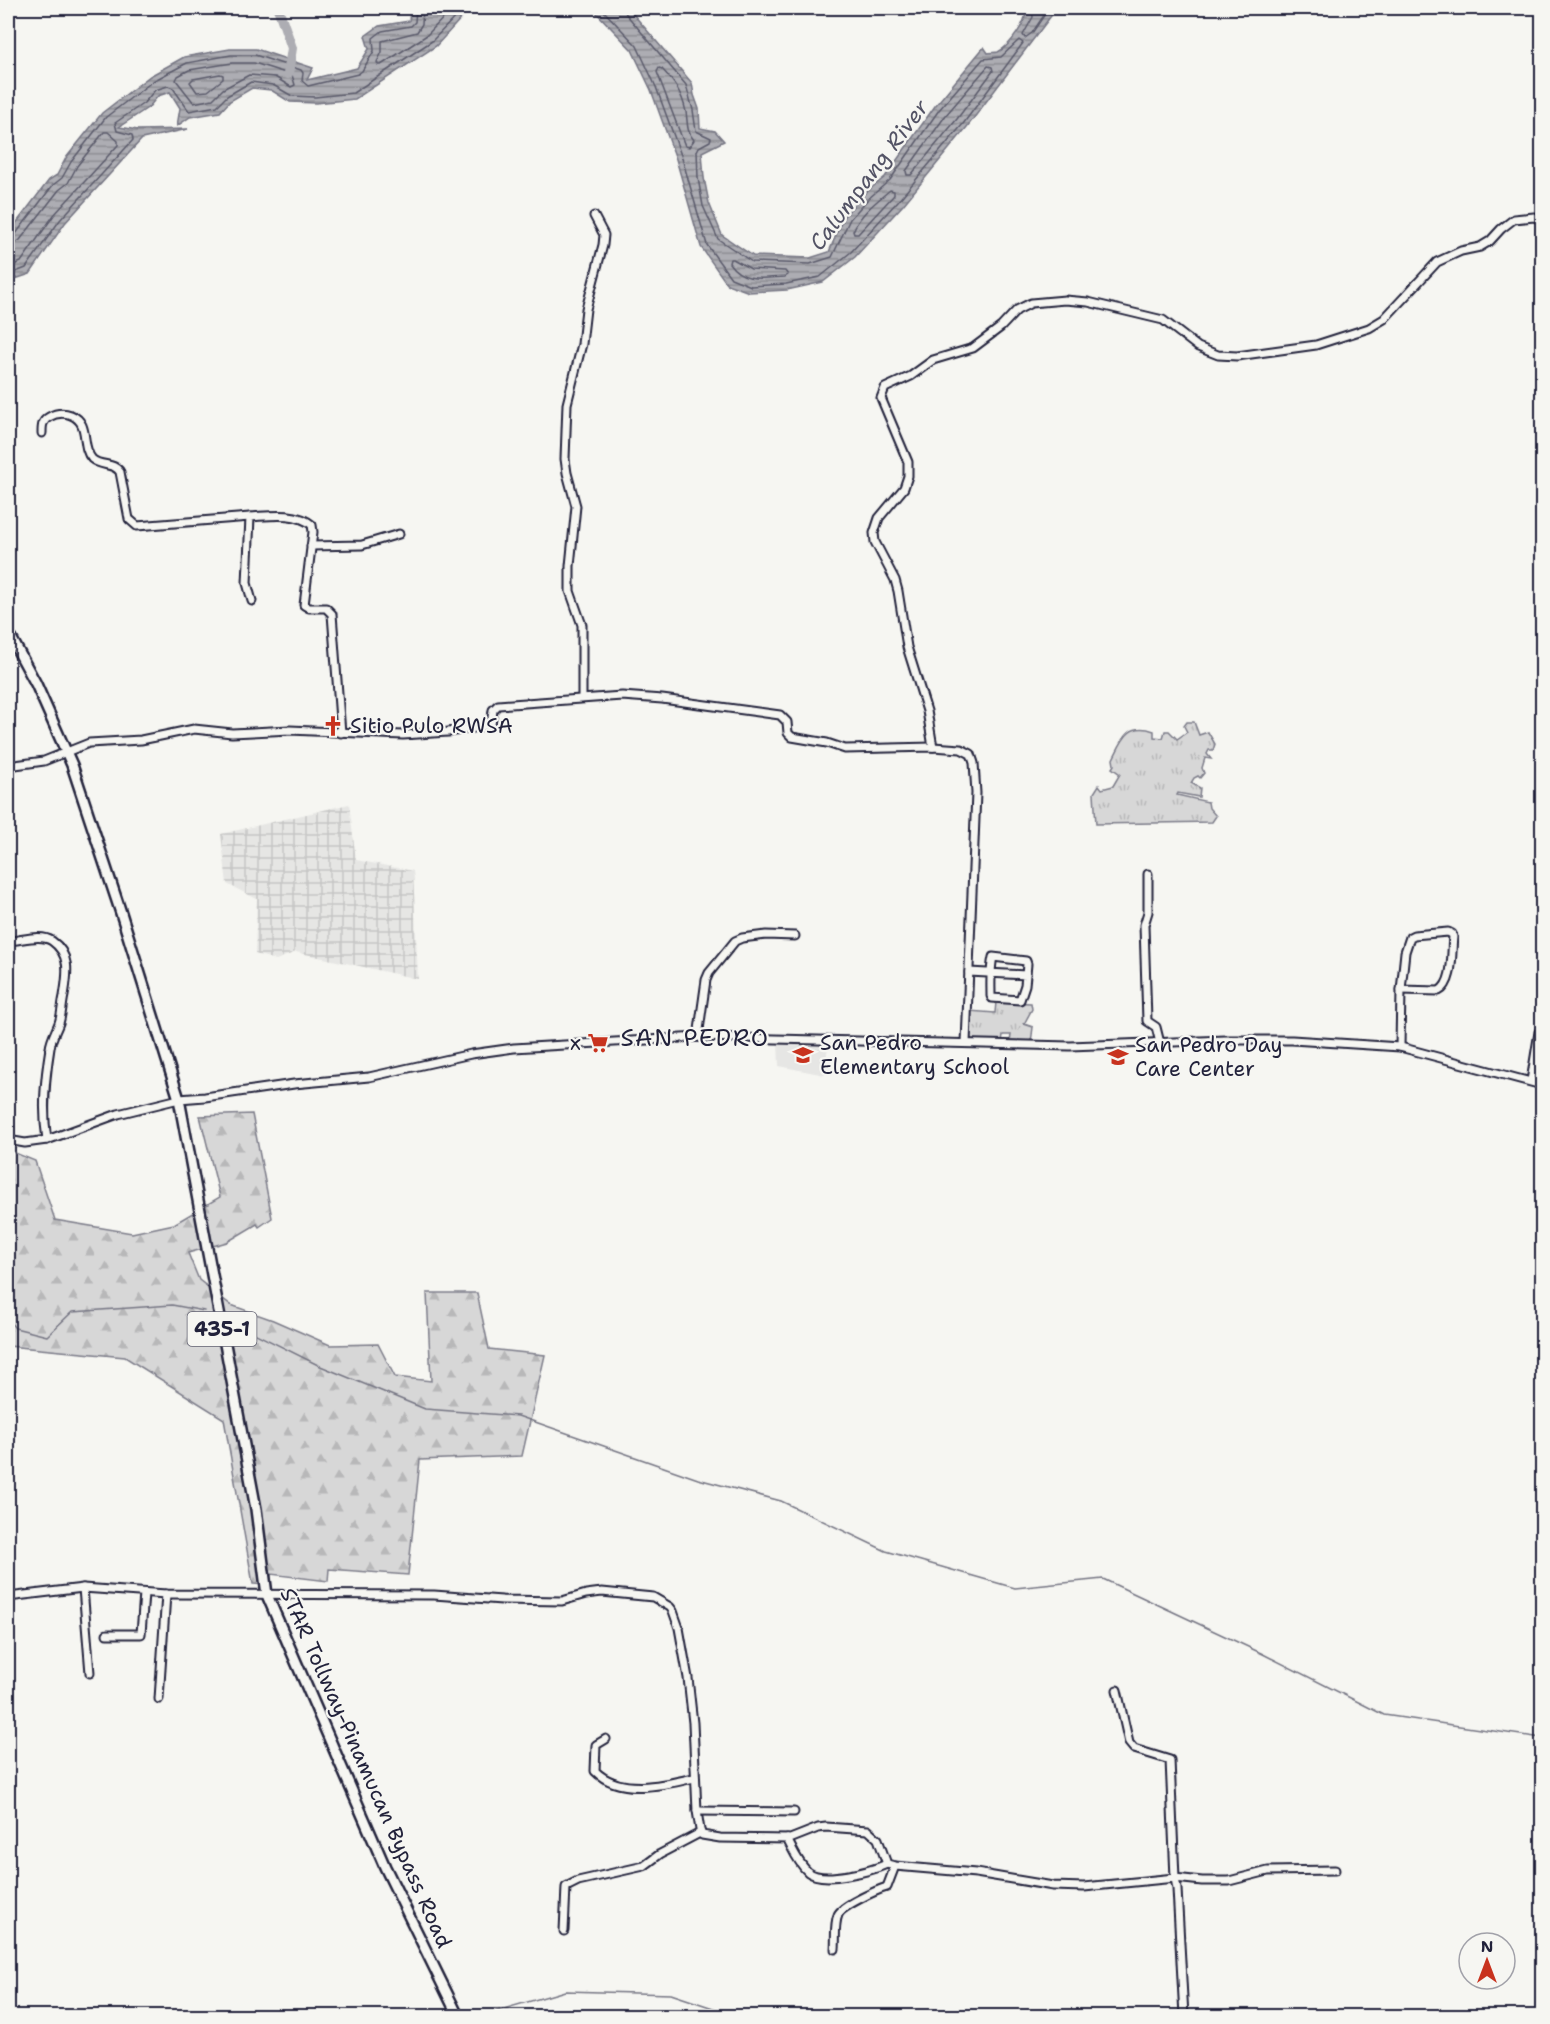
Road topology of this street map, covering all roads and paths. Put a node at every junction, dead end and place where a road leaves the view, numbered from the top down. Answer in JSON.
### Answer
{"nodes":[{"id":1,"x":594,"y":216,"type":"dead end"},
{"id":2,"x":1542,"y":220,"type":"edge"},
{"id":3,"x":42,"y":433,"type":"dead end"},
{"id":4,"x":250,"y":517,"type":"junction"},
{"id":5,"x":399,"y":534,"type":"dead end"},
{"id":6,"x":311,"y":546,"type":"junction"},
{"id":7,"x":252,"y":601,"type":"dead end"},
{"id":8,"x":8,"y":632,"type":"edge"},
{"id":9,"x":582,"y":698,"type":"junction"},
{"id":10,"x":341,"y":733,"type":"junction"},
{"id":11,"x":933,"y":747,"type":"junction"},
{"id":12,"x":67,"y":752,"type":"junction"},
{"id":13,"x":8,"y":766,"type":"edge"},
{"id":14,"x":1148,"y":874,"type":"dead end"},
{"id":15,"x":795,"y":936,"type":"dead end"},
{"id":16,"x":8,"y":941,"type":"edge"},
{"id":17,"x":969,"y":972,"type":"junction"},
{"id":18,"x":992,"y":973,"type":"junction"},
{"id":19,"x":1026,"y":975,"type":"junction"},
{"id":20,"x":1401,"y":990,"type":"junction"},
{"id":21,"x":1542,"y":1028,"type":"edge"},
{"id":22,"x":698,"y":1037,"type":"junction"},
{"id":23,"x":966,"y":1043,"type":"junction"},
{"id":24,"x":1160,"y":1043,"type":"junction"},
{"id":25,"x":1400,"y":1047,"type":"junction"},
{"id":26,"x":1531,"y":1081,"type":"junction"},
{"id":27,"x":1542,"y":1085,"type":"edge"},
{"id":28,"x":179,"y":1099,"type":"junction"},
{"id":29,"x":8,"y":1140,"type":"edge"},
{"id":30,"x":47,"y":1140,"type":"junction"},
{"id":31,"x":83,"y":1588,"type":"junction"},
{"id":32,"x":144,"y":1593,"type":"junction"},
{"id":33,"x":166,"y":1594,"type":"junction"},
{"id":34,"x":267,"y":1595,"type":"junction"},
{"id":35,"x":8,"y":1598,"type":"edge"},
{"id":36,"x":107,"y":1634,"type":"dead end"},
{"id":37,"x":90,"y":1673,"type":"dead end"},
{"id":38,"x":1117,"y":1690,"type":"dead end"},
{"id":39,"x":159,"y":1699,"type":"dead end"},
{"id":40,"x":606,"y":1739,"type":"dead end"},
{"id":41,"x":694,"y":1778,"type":"junction"},
{"id":42,"x":697,"y":1810,"type":"junction"},
{"id":43,"x":794,"y":1812,"type":"dead end"},
{"id":44,"x":700,"y":1833,"type":"junction"},
{"id":45,"x":788,"y":1839,"type":"junction"},
{"id":46,"x":891,"y":1865,"type":"junction"},
{"id":47,"x":1335,"y":1870,"type":"dead end"},
{"id":48,"x":1175,"y":1878,"type":"junction"},
{"id":49,"x":564,"y":1930,"type":"dead end"},
{"id":50,"x":835,"y":1949,"type":"dead end"},
{"id":51,"x":459,"y":2016,"type":"edge"},
{"id":52,"x":1184,"y":2016,"type":"edge"}],
"edges":[{"from":1,"to":9,"type":"street"},
{"from":2,"to":11,"type":"street"},
{"from":3,"to":4,"type":"street"},
{"from":4,"to":6,"type":"street"},
{"from":4,"to":7,"type":"street"},
{"from":5,"to":6,"type":"street"},
{"from":6,"to":10,"type":"street"},
{"from":8,"to":12,"type":"main road","name":"STAR Tollway-Pinamucan Bypass Road","number":"435-1"},
{"from":9,"to":10,"type":"street"},
{"from":9,"to":11,"type":"street"},
{"from":10,"to":12,"type":"street"},
{"from":11,"to":17,"type":"street"},
{"from":12,"to":13,"type":"street"},
{"from":12,"to":28,"type":"main road","name":"STAR Tollway-Pinamucan Bypass Road","number":"435-1"},
{"from":14,"to":24,"type":"street"},
{"from":15,"to":22,"type":"street"},
{"from":16,"to":30,"type":"street"},
{"from":17,"to":18,"type":"street"},
{"from":17,"to":23,"type":"street"},
{"from":18,"to":19,"type":"street"},
{"from":18,"to":19,"type":"street"},
{"from":18,"to":19,"type":"street"},
{"from":20,"to":20,"type":"street"},
{"from":20,"to":25,"type":"street"},
{"from":21,"to":26,"type":"street"},
{"from":22,"to":23,"type":"street"},
{"from":22,"to":28,"type":"street"},
{"from":23,"to":24,"type":"street"},
{"from":24,"to":25,"type":"street"},
{"from":25,"to":26,"type":"street"},
{"from":26,"to":27,"type":"street"},
{"from":28,"to":30,"type":"street"},
{"from":28,"to":34,"type":"main road","name":"STAR Tollway-Pinamucan Bypass Road","number":"435-1"},
{"from":29,"to":30,"type":"street"},
{"from":31,"to":32,"type":"street"},
{"from":31,"to":35,"type":"street"},
{"from":31,"to":37,"type":"street"},
{"from":32,"to":33,"type":"street"},
{"from":32,"to":36,"type":"street"},
{"from":33,"to":34,"type":"street"},
{"from":33,"to":39,"type":"street"},
{"from":34,"to":41,"type":"street"},
{"from":34,"to":51,"type":"main road","name":"STAR Tollway-Pinamucan Bypass Road","number":"435-1"},
{"from":38,"to":48,"type":"street"},
{"from":40,"to":41,"type":"street"},
{"from":41,"to":42,"type":"street"},
{"from":42,"to":43,"type":"street"},
{"from":42,"to":44,"type":"street"},
{"from":44,"to":45,"type":"street"},
{"from":44,"to":49,"type":"street"},
{"from":45,"to":46,"type":"street"},
{"from":45,"to":46,"type":"street"},
{"from":46,"to":48,"type":"street"},
{"from":46,"to":50,"type":"street"},
{"from":47,"to":48,"type":"street"},
{"from":48,"to":52,"type":"street"}]}
